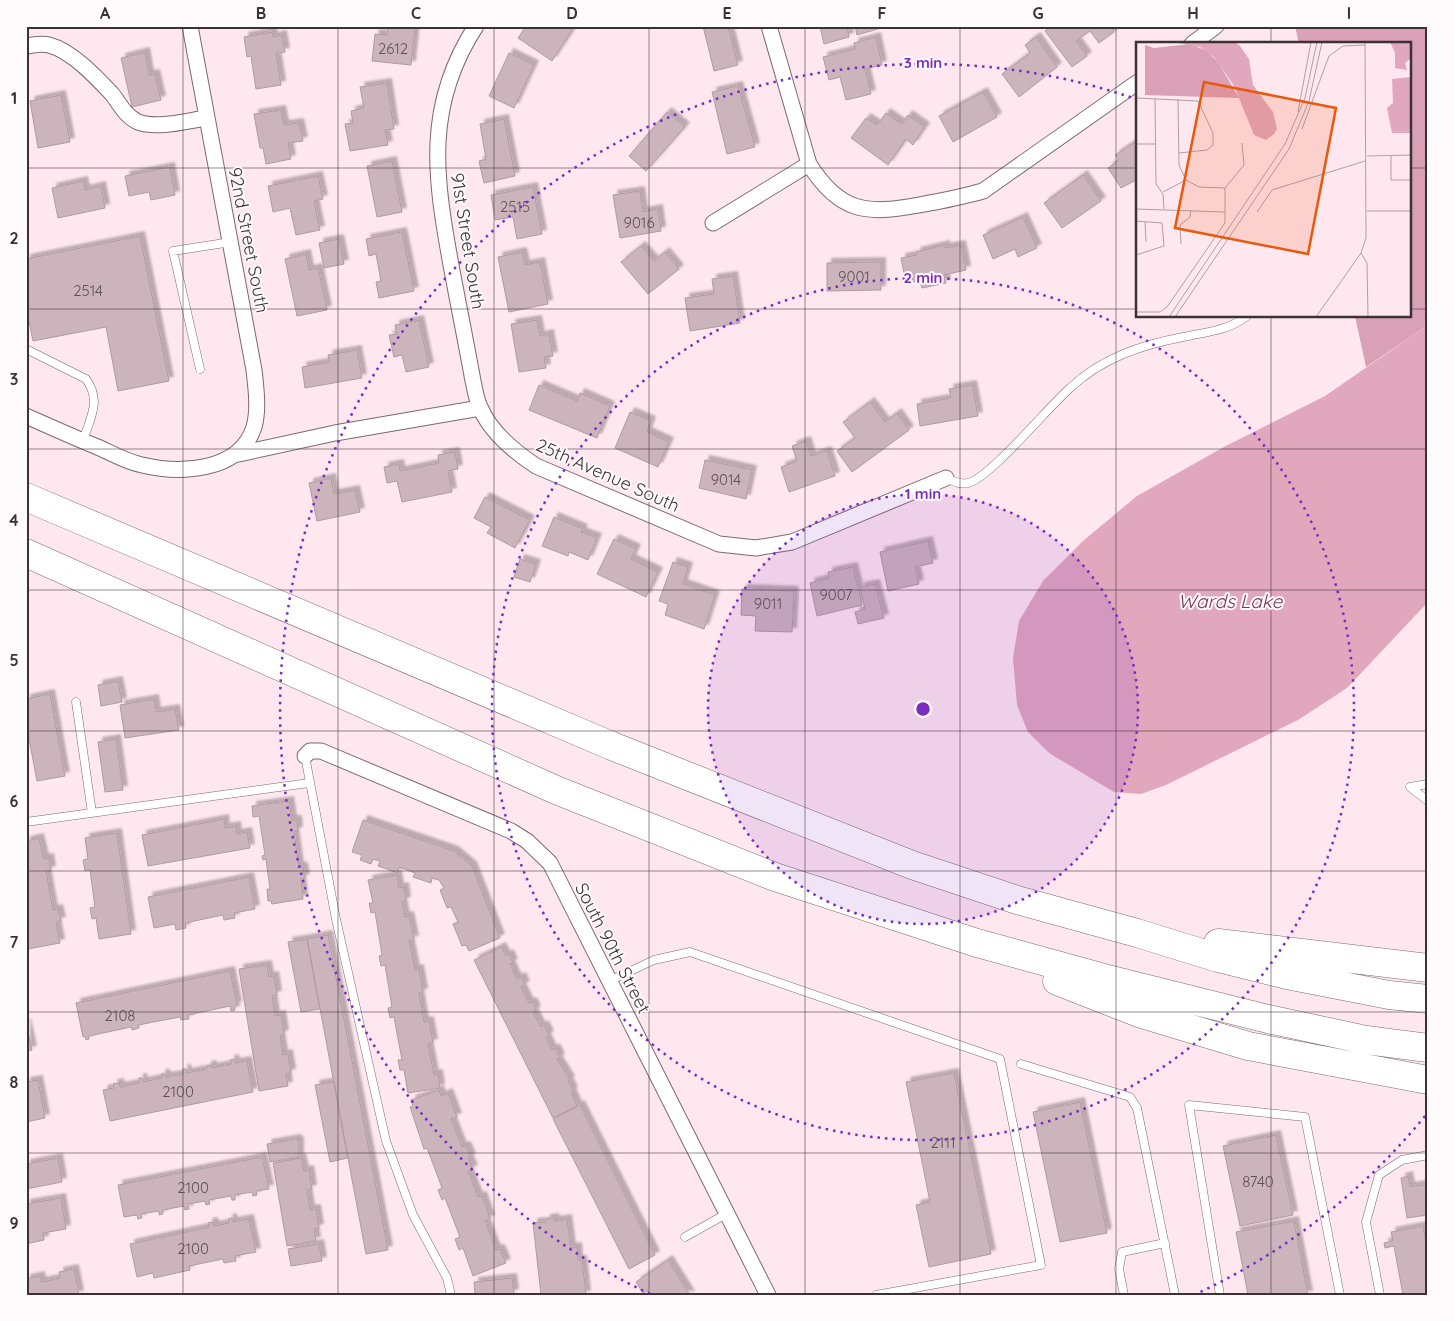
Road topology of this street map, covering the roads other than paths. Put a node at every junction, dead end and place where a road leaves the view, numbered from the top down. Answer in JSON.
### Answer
{"nodes":[{"id":1,"x":190,"y":26,"type":"edge"},
{"id":2,"x":476,"y":26,"type":"edge"},
{"id":3,"x":769,"y":26,"type":"edge"},
{"id":4,"x":1216,"y":26,"type":"edge"},
{"id":5,"x":1195,"y":42,"type":"edge"},
{"id":6,"x":26,"y":46,"type":"edge"},
{"id":7,"x":1136,"y":83,"type":"edge"},
{"id":8,"x":206,"y":118,"type":"junction"},
{"id":9,"x":809,"y":164,"type":"junction"},
{"id":10,"x":714,"y":223,"type":"dead end"},
{"id":11,"x":231,"y":242,"type":"junction"},
{"id":12,"x":1244,"y":318,"type":"edge"},
{"id":13,"x":26,"y":349,"type":"edge"},
{"id":14,"x":200,"y":369,"type":"dead end"},
{"id":15,"x":480,"y":408,"type":"junction"},
{"id":16,"x":26,"y":416,"type":"edge"},
{"id":17,"x":83,"y":441,"type":"junction"},
{"id":18,"x":234,"y":455,"type":"junction"},
{"id":19,"x":946,"y":478,"type":"joint"},
{"id":20,"x":26,"y":497,"type":"edge"},
{"id":21,"x":26,"y":553,"type":"edge"},
{"id":22,"x":76,"y":702,"type":"dead end"},
{"id":23,"x":305,"y":756,"type":"joint"},
{"id":24,"x":309,"y":783,"type":"junction"},
{"id":25,"x":1428,"y":784,"type":"edge"},
{"id":26,"x":1428,"y":801,"type":"edge"},
{"id":27,"x":92,"y":813,"type":"junction"},
{"id":28,"x":26,"y":822,"type":"edge"},
{"id":29,"x":1137,"y":933,"type":"junction"},
{"id":30,"x":977,"y":943,"type":"junction"},
{"id":31,"x":1428,"y":968,"type":"edge"},
{"id":32,"x":609,"y":980,"type":"junction"},
{"id":33,"x":1428,"y":999,"type":"edge"},
{"id":34,"x":1428,"y":1048,"type":"edge"},
{"id":35,"x":1021,"y":1064,"type":"dead end"},
{"id":36,"x":1428,"y":1080,"type":"edge"},
{"id":37,"x":1428,"y":1155,"type":"edge"},
{"id":38,"x":726,"y":1214,"type":"junction"},
{"id":39,"x":686,"y":1237,"type":"dead end"},
{"id":40,"x":1165,"y":1243,"type":"junction"},
{"id":41,"x":451,"y":1295,"type":"edge"},
{"id":42,"x":768,"y":1295,"type":"edge"},
{"id":43,"x":876,"y":1295,"type":"edge"},
{"id":44,"x":1124,"y":1295,"type":"edge"},
{"id":45,"x":1174,"y":1295,"type":"edge"},
{"id":46,"x":1220,"y":1295,"type":"edge"},
{"id":47,"x":1340,"y":1295,"type":"edge"},
{"id":48,"x":1380,"y":1295,"type":"edge"}],
"edges":[{"from":1,"to":8,"type":"street","name":"92nd Street South"},
{"from":2,"to":15,"type":"street","name":"91st Street South"},
{"from":3,"to":9,"type":"street"},
{"from":4,"to":5,"type":"street"},
{"from":6,"to":8,"type":"street"},
{"from":7,"to":9,"type":"street"},
{"from":8,"to":11,"type":"street","name":"92nd Street South"},
{"from":9,"to":10,"type":"street"},
{"from":11,"to":14,"type":"lane"},
{"from":11,"to":18,"type":"street","name":"92nd Street South"},
{"from":12,"to":19,"type":"lane"},
{"from":13,"to":17,"type":"lane"},
{"from":15,"to":18,"type":"street"},
{"from":15,"to":19,"type":"street","name":"25th Avenue South"},
{"from":16,"to":17,"type":"street"},
{"from":17,"to":18,"type":"street"},
{"from":20,"to":29,"type":"highway"},
{"from":21,"to":30,"type":"highway"},
{"from":22,"to":27,"type":"lane"},
{"from":23,"to":24,"type":"lane"},
{"from":23,"to":32,"type":"street","name":"South 90th Street"},
{"from":24,"to":27,"type":"lane"},
{"from":24,"to":41,"type":"lane"},
{"from":25,"to":26,"type":"lane"},
{"from":27,"to":28,"type":"lane"},
{"from":29,"to":31,"type":"highway"},
{"from":29,"to":33,"type":"highway"},
{"from":30,"to":34,"type":"highway"},
{"from":30,"to":36,"type":"highway"},
{"from":32,"to":38,"type":"street","name":"South 90th Street"},
{"from":32,"to":43,"type":"lane"},
{"from":35,"to":40,"type":"lane"},
{"from":37,"to":48,"type":"lane"},
{"from":38,"to":39,"type":"lane"},
{"from":38,"to":42,"type":"street","name":"South 90th Street"},
{"from":40,"to":44,"type":"lane"},
{"from":40,"to":45,"type":"lane"},
{"from":46,"to":47,"type":"lane"}]}
